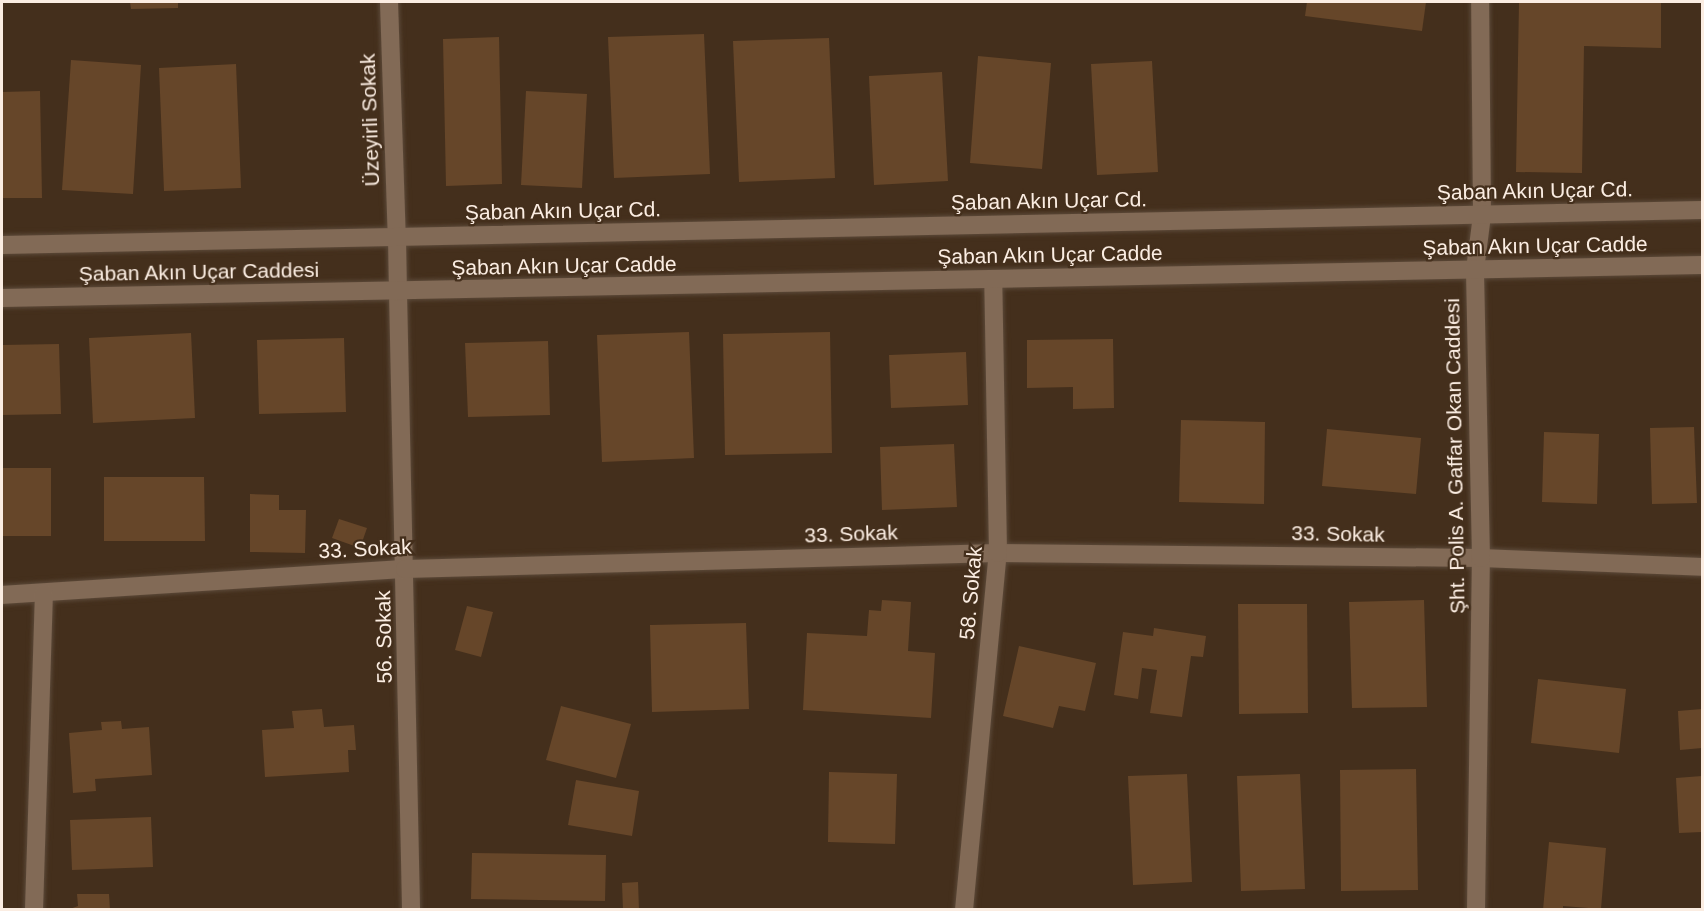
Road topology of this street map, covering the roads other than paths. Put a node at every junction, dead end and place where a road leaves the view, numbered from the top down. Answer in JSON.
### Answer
{"nodes":[{"id":1,"x":389,"y":2,"type":"edge"},
{"id":2,"x":1480,"y":2,"type":"edge"},
{"id":3,"x":1702,"y":210,"type":"edge"},
{"id":4,"x":1482,"y":215,"type":"junction"},
{"id":5,"x":397,"y":237,"type":"junction"},
{"id":6,"x":2,"y":245,"type":"edge"},
{"id":7,"x":1702,"y":265,"type":"edge"},
{"id":8,"x":1475,"y":270,"type":"junction"},
{"id":9,"x":993,"y":279,"type":"junction"},
{"id":10,"x":398,"y":292,"type":"junction"},
{"id":11,"x":2,"y":298,"type":"edge"},
{"id":12,"x":998,"y":552,"type":"junction"},
{"id":13,"x":1481,"y":558,"type":"junction"},
{"id":14,"x":1702,"y":567,"type":"edge"},
{"id":15,"x":405,"y":569,"type":"junction"},
{"id":16,"x":44,"y":593,"type":"junction"},
{"id":17,"x":2,"y":595,"type":"edge"},
{"id":18,"x":34,"y":909,"type":"edge"},
{"id":19,"x":411,"y":909,"type":"edge"},
{"id":20,"x":964,"y":909,"type":"edge"},
{"id":21,"x":1476,"y":909,"type":"edge"}],
"edges":[{"from":1,"to":5,"type":"street","name":"Üzeyirli Sokak"},
{"from":2,"to":4,"type":"street","name":"Şht. Polis A. Gaffar Okan Caddesi"},
{"from":3,"to":4,"type":"street","name":"Şaban Akın Uçar Cd."},
{"from":4,"to":5,"type":"street","name":"Şaban Akın Uçar Cd."},
{"from":4,"to":8,"type":"street","name":"Şht. Polis A. Gaffar Okan Caddesi"},
{"from":5,"to":6,"type":"street","name":"Şaban Akın Uçar Caddesi"},
{"from":5,"to":10,"type":"street","name":"Üzeyirli Sokak"},
{"from":7,"to":8,"type":"street","name":"Şaban Akın Uçar Cadde"},
{"from":8,"to":9,"type":"street","name":"Şaban Akın Uçar Cadde"},
{"from":8,"to":13,"type":"street","name":"Şht. Polis A. Gaffar Okan Caddesi"},
{"from":9,"to":10,"type":"street","name":"Şaban Akın Uçar Cadde"},
{"from":9,"to":12,"type":"street","name":"58. Sokak"},
{"from":10,"to":11,"type":"street","name":"Şaban Akın Uçar Caddesi"},
{"from":10,"to":15,"type":"street","name":"56. Sokak"},
{"from":12,"to":13,"type":"street","name":"33. Sokak"},
{"from":12,"to":15,"type":"street","name":"33. Sokak"},
{"from":12,"to":20,"type":"street","name":"58. Sokak"},
{"from":13,"to":14,"type":"street","name":"33. Sokak"},
{"from":13,"to":21,"type":"street","name":"Şht. Polis A. Gaffar Okan Caddesi"},
{"from":15,"to":16,"type":"street","name":"33. Sokak"},
{"from":15,"to":19,"type":"street","name":"56. Sokak"},
{"from":16,"to":17,"type":"street","name":"33. Sokak"},
{"from":16,"to":18,"type":"street"}]}
